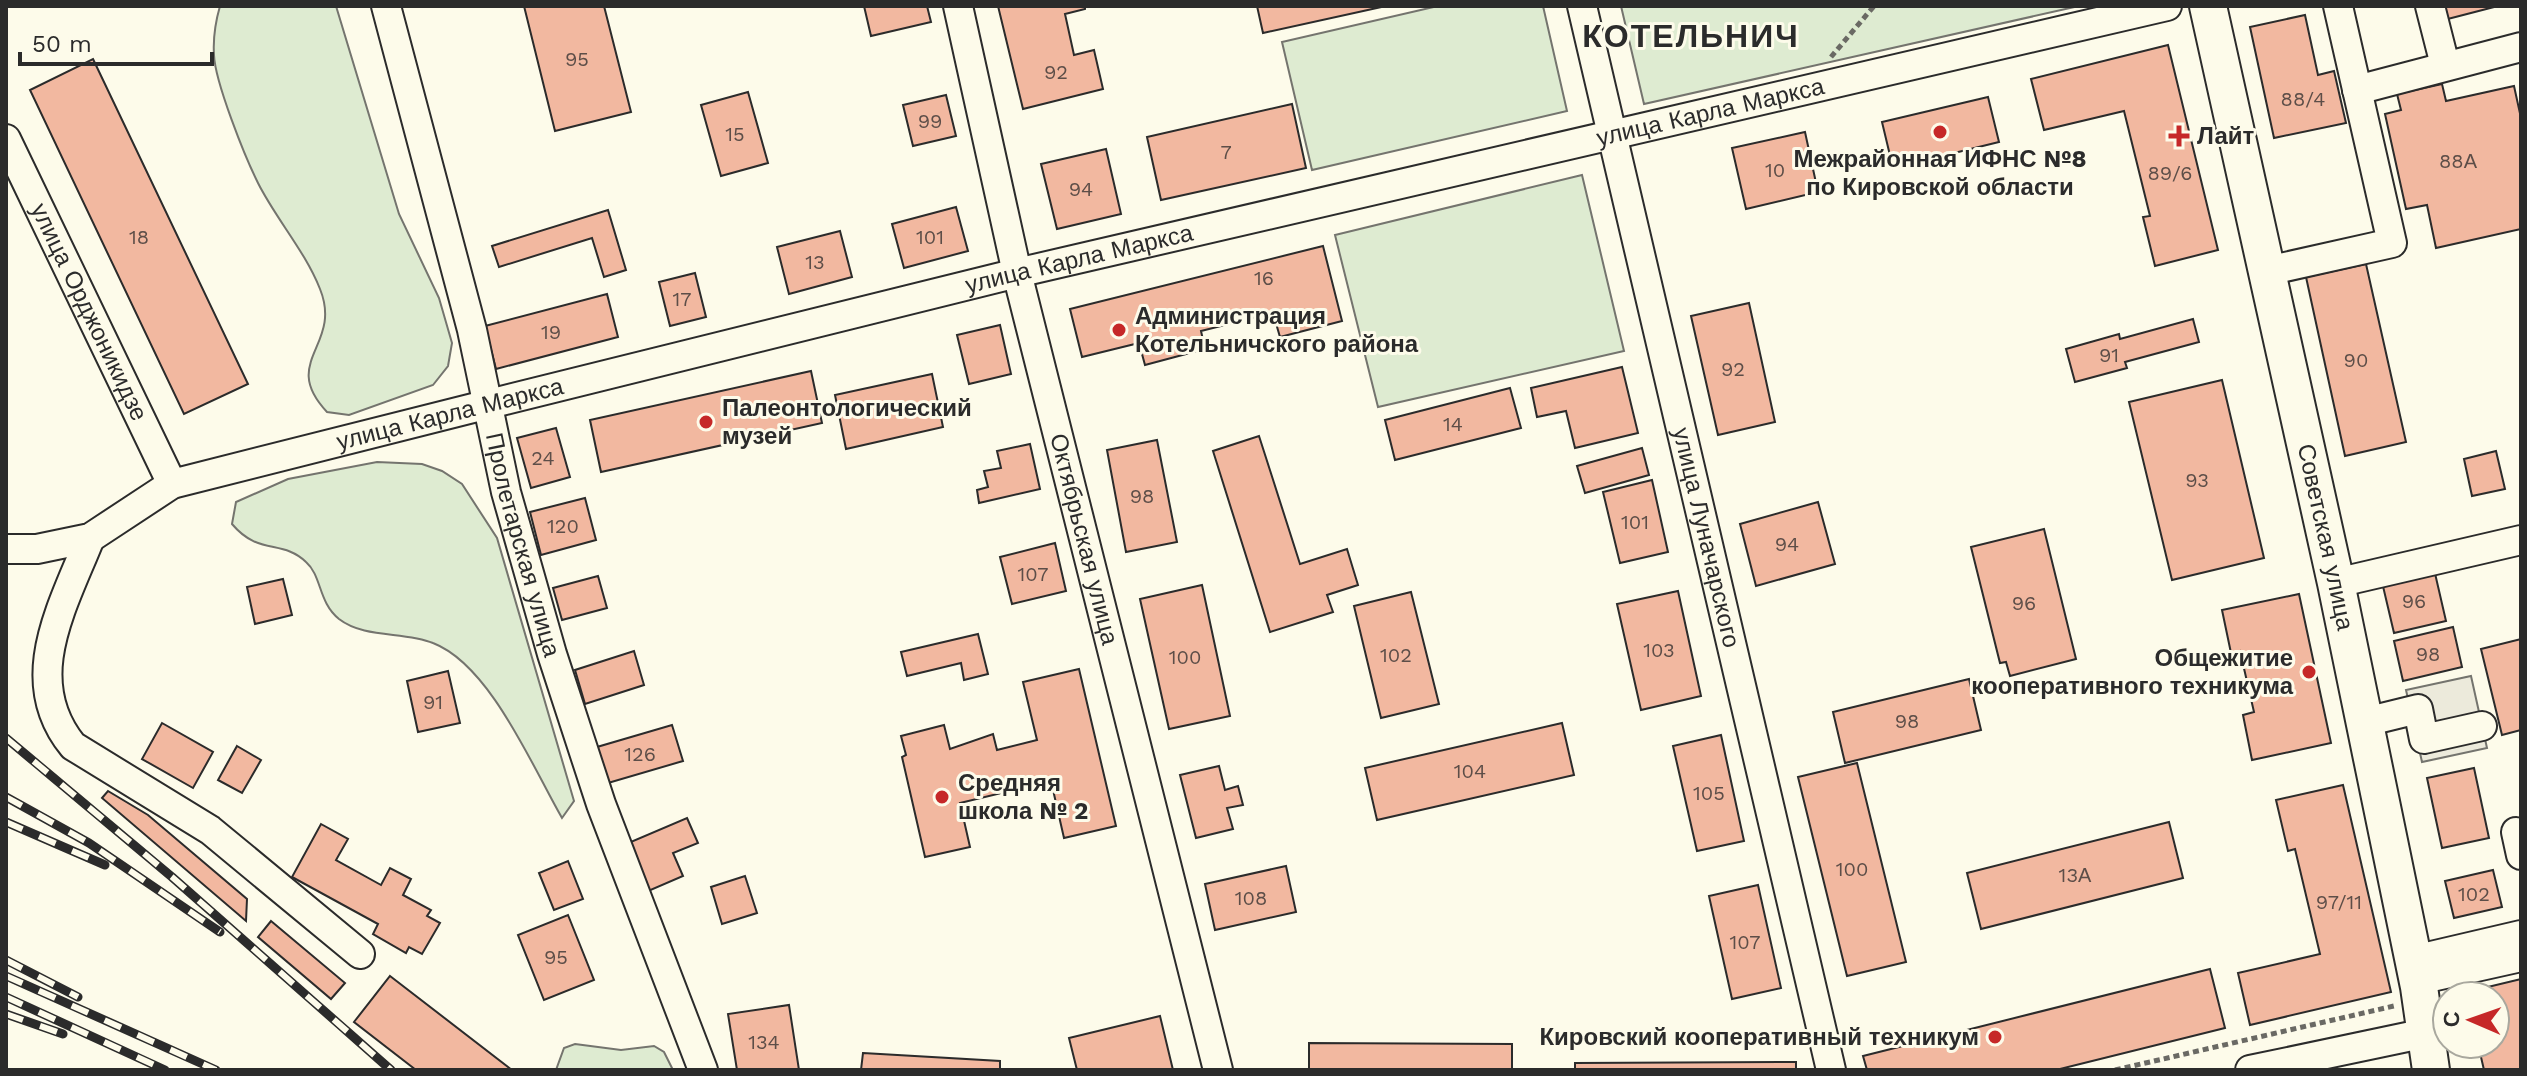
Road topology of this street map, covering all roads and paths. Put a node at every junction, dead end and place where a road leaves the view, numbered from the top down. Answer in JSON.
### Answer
{"nodes":[{"id":1,"x":386,"y":6,"type":"edge"},
{"id":2,"x":958,"y":6,"type":"edge"},
{"id":3,"x":1582,"y":6,"type":"edge"},
{"id":4,"x":1874,"y":6,"type":"edge"},
{"id":5,"x":2167,"y":6,"type":"edge"},
{"id":6,"x":2208,"y":6,"type":"edge"},
{"id":7,"x":2338,"y":6,"type":"edge"},
{"id":8,"x":2430,"y":6,"type":"edge"},
{"id":9,"x":2521,"y":47,"type":"edge"},
{"id":10,"x":2445,"y":65,"type":"junction"},
{"id":11,"x":1806,"y":87,"type":"junction"},
{"id":12,"x":2357,"y":90,"type":"junction"},
{"id":13,"x":1613,"y":134,"type":"junction"},
{"id":14,"x":6,"y":139,"type":"edge"},
{"id":15,"x":2267,"y":271,"type":"junction"},
{"id":16,"x":1017,"y":273,"type":"junction"},
{"id":17,"x":489,"y":404,"type":"junction"},
{"id":18,"x":172,"y":484,"type":"junction"},
{"id":19,"x":90,"y":538,"type":"junction"},
{"id":20,"x":2521,"y":540,"type":"edge"},
{"id":21,"x":6,"y":549,"type":"edge"},
{"id":22,"x":2336,"y":583,"type":"junction"},
{"id":23,"x":2365,"y":722,"type":"junction"},
{"id":24,"x":2482,"y":726,"type":"dead end"},
{"id":25,"x":2521,"y":935,"type":"edge"},
{"id":26,"x":360,"y":954,"type":"dead end"},
{"id":27,"x":2521,"y":957,"type":"edge"},
{"id":28,"x":2411,"y":982,"type":"junction"},
{"id":29,"x":2426,"y":1033,"type":"junction"},
{"id":30,"x":703,"y":1070,"type":"edge"},
{"id":31,"x":1218,"y":1070,"type":"edge"},
{"id":32,"x":1831,"y":1070,"type":"edge"},
{"id":33,"x":2115,"y":1070,"type":"edge"},
{"id":34,"x":2250,"y":1070,"type":"edge"},
{"id":35,"x":2431,"y":1070,"type":"edge"}],
"edges":[{"from":1,"to":17,"type":"street","name":"Пролетарская улица"},
{"from":2,"to":16,"type":"street","name":"Октябрьская улица"},
{"from":3,"to":13,"type":"street","name":"улица Луначарского"},
{"from":4,"to":11,"type":"path"},
{"from":5,"to":11,"type":"street","name":"улица Карла Маркса"},
{"from":6,"to":15,"type":"main road","name":"Советская улица"},
{"from":7,"to":12,"type":"street"},
{"from":8,"to":10,"type":"street"},
{"from":9,"to":10,"type":"street"},
{"from":10,"to":12,"type":"street"},
{"from":11,"to":13,"type":"street","name":"улица Карла Маркса"},
{"from":12,"to":15,"type":"street"},
{"from":13,"to":16,"type":"street","name":"улица Карла Маркса"},
{"from":13,"to":32,"type":"street","name":"улица Луначарского"},
{"from":14,"to":18,"type":"street","name":"улица Орджоникидзе"},
{"from":15,"to":22,"type":"main road","name":"Советская улица"},
{"from":16,"to":17,"type":"street","name":"улица Карла Маркса"},
{"from":16,"to":31,"type":"street","name":"Октябрьская улица"},
{"from":17,"to":18,"type":"street","name":"улица Карла Маркса"},
{"from":17,"to":30,"type":"street","name":"Пролетарская улица"},
{"from":18,"to":19,"type":"street","name":"улица Карла Маркса"},
{"from":19,"to":21,"type":"street","name":"улица Карла Маркса"},
{"from":19,"to":26,"type":"street"},
{"from":20,"to":22,"type":"street"},
{"from":22,"to":23,"type":"main road","name":"Советская улица"},
{"from":23,"to":24,"type":"street"},
{"from":23,"to":28,"type":"main road","name":"Советская улица"},
{"from":25,"to":28,"type":"street"},
{"from":27,"to":28,"type":"street"},
{"from":28,"to":29,"type":"main road","name":"Советская улица"},
{"from":28,"to":33,"type":"path"},
{"from":29,"to":34,"type":"street"},
{"from":29,"to":35,"type":"main road","name":"Советская улица"}]}
